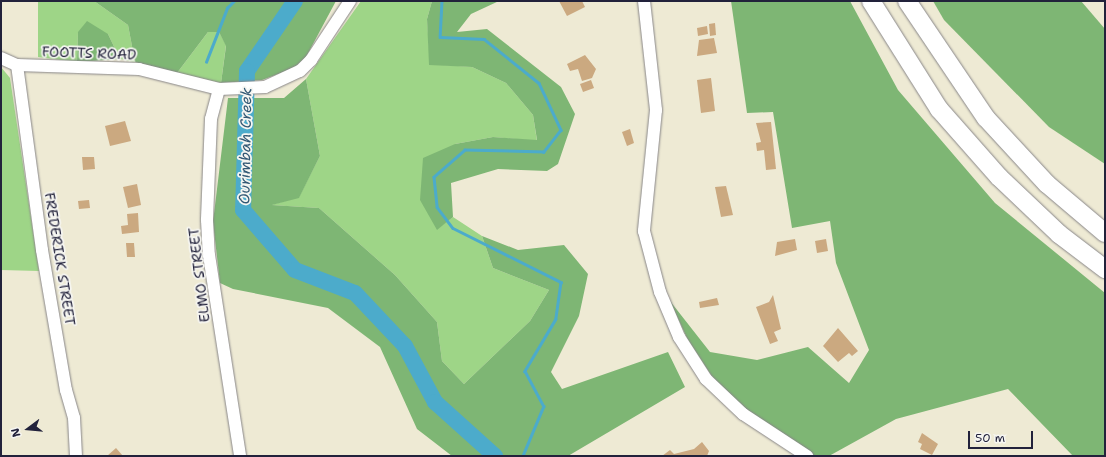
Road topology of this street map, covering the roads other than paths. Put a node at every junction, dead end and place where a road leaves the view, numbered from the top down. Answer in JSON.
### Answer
{"nodes":[{"id":1,"x":350,"y":1,"type":"edge"},
{"id":2,"x":644,"y":1,"type":"edge"},
{"id":3,"x":871,"y":1,"type":"edge"},
{"id":4,"x":907,"y":1,"type":"edge"},
{"id":5,"x":1,"y":58,"type":"edge"},
{"id":6,"x":17,"y":65,"type":"junction"},
{"id":7,"x":224,"y":89,"type":"junction"},
{"id":8,"x":1105,"y":233,"type":"edge"},
{"id":9,"x":1105,"y":269,"type":"edge"},
{"id":10,"x":76,"y":456,"type":"edge"},
{"id":11,"x":240,"y":456,"type":"edge"},
{"id":12,"x":807,"y":456,"type":"edge"}],
"edges":[{"from":1,"to":7,"type":"street","name":"FOOTTS ROAD"},
{"from":2,"to":12,"type":"street"},
{"from":3,"to":9,"type":"highway"},
{"from":4,"to":8,"type":"highway"},
{"from":5,"to":6,"type":"street","name":"FOOTTS ROAD"},
{"from":6,"to":7,"type":"street","name":"FOOTTS ROAD"},
{"from":6,"to":10,"type":"street","name":"FREDERICK STREET"},
{"from":7,"to":11,"type":"street","name":"ELMO STREET"}]}
